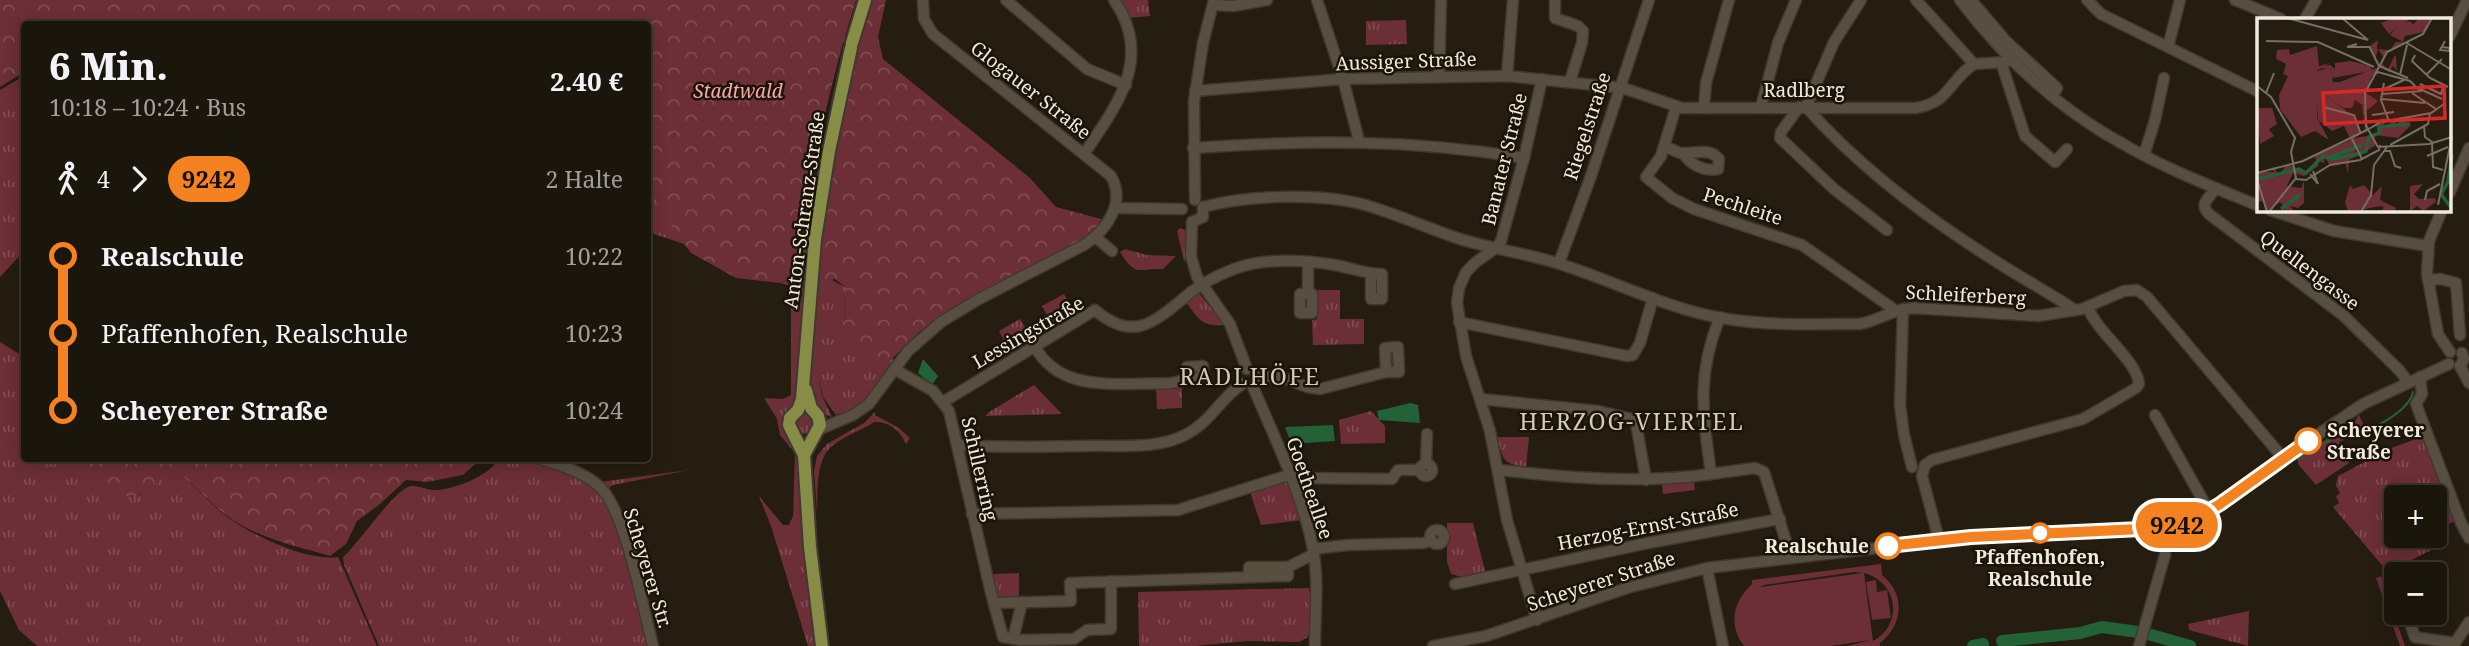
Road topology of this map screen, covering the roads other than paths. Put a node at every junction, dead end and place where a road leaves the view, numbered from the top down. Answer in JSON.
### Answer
{"nodes":[{"id":1,"x":865,"y":0,"type":"edge"},
{"id":2,"x":923,"y":0,"type":"edge"},
{"id":3,"x":1006,"y":0,"type":"edge"},
{"id":4,"x":1114,"y":0,"type":"edge"},
{"id":5,"x":1267,"y":0,"type":"edge"},
{"id":6,"x":1317,"y":0,"type":"edge"},
{"id":7,"x":1441,"y":0,"type":"edge"},
{"id":8,"x":1513,"y":0,"type":"edge"},
{"id":9,"x":1555,"y":0,"type":"edge"},
{"id":10,"x":1649,"y":0,"type":"edge"},
{"id":11,"x":1729,"y":0,"type":"edge"},
{"id":12,"x":1796,"y":0,"type":"edge"},
{"id":13,"x":1861,"y":0,"type":"edge"},
{"id":14,"x":1916,"y":0,"type":"edge"},
{"id":15,"x":1960,"y":0,"type":"edge"},
{"id":16,"x":1971,"y":0,"type":"edge"},
{"id":17,"x":2087,"y":0,"type":"edge"},
{"id":18,"x":2180,"y":0,"type":"edge"},
{"id":19,"x":2235,"y":0,"type":"edge"},
{"id":20,"x":2316,"y":0,"type":"edge"},
{"id":21,"x":2468,"y":0,"type":"edge"},
{"id":22,"x":1213,"y":3,"type":"edge"},
{"id":23,"x":2253,"y":3,"type":"edge"},
{"id":24,"x":2279,"y":18,"type":"edge"},
{"id":25,"x":2306,"y":18,"type":"edge"},
{"id":26,"x":2452,"y":32,"type":"edge"},
{"id":27,"x":2168,"y":47,"type":"junction"},
{"id":28,"x":2012,"y":60,"type":"junction"},
{"id":29,"x":2001,"y":62,"type":"junction"},
{"id":30,"x":1974,"y":64,"type":"junction"},
{"id":31,"x":1439,"y":76,"type":"junction"},
{"id":32,"x":1507,"y":76,"type":"junction"},
{"id":33,"x":2164,"y":78,"type":"dead end"},
{"id":34,"x":1343,"y":79,"type":"junction"},
{"id":35,"x":1542,"y":79,"type":"junction"},
{"id":36,"x":1570,"y":81,"type":"junction"},
{"id":37,"x":1126,"y":85,"type":"junction"},
{"id":38,"x":1619,"y":88,"type":"junction"},
{"id":39,"x":1195,"y":91,"type":"junction"},
{"id":40,"x":2257,"y":91,"type":"edge"},
{"id":41,"x":2052,"y":96,"type":"junction"},
{"id":42,"x":1676,"y":107,"type":"junction"},
{"id":43,"x":1761,"y":107,"type":"junction"},
{"id":44,"x":1802,"y":107,"type":"junction"},
{"id":45,"x":1704,"y":108,"type":"junction"},
{"id":46,"x":1359,"y":141,"type":"junction"},
{"id":47,"x":1665,"y":147,"type":"junction"},
{"id":48,"x":1193,"y":148,"type":"junction"},
{"id":49,"x":2469,"y":148,"type":"edge"},
{"id":50,"x":2067,"y":149,"type":"dead end"},
{"id":51,"x":1683,"y":153,"type":"dead end"},
{"id":52,"x":1084,"y":154,"type":"junction"},
{"id":53,"x":2144,"y":155,"type":"junction"},
{"id":54,"x":1524,"y":158,"type":"junction"},
{"id":55,"x":2452,"y":187,"type":"edge"},
{"id":56,"x":2216,"y":188,"type":"junction"},
{"id":57,"x":1199,"y":204,"type":"junction"},
{"id":58,"x":2257,"y":205,"type":"edge"},
{"id":59,"x":1116,"y":208,"type":"junction"},
{"id":60,"x":1182,"y":209,"type":"junction"},
{"id":61,"x":2277,"y":212,"type":"edge"},
{"id":62,"x":2441,"y":212,"type":"edge"},
{"id":63,"x":1192,"y":222,"type":"junction"},
{"id":64,"x":1887,"y":230,"type":"dead end"},
{"id":65,"x":1095,"y":237,"type":"junction"},
{"id":66,"x":2406,"y":243,"type":"junction"},
{"id":67,"x":2428,"y":246,"type":"junction"},
{"id":68,"x":1497,"y":247,"type":"junction"},
{"id":69,"x":1112,"y":251,"type":"dead end"},
{"id":70,"x":1308,"y":262,"type":"junction"},
{"id":71,"x":1559,"y":263,"type":"junction"},
{"id":72,"x":1371,"y":274,"type":"dead end"},
{"id":73,"x":2428,"y":276,"type":"junction"},
{"id":74,"x":1202,"y":286,"type":"junction"},
{"id":75,"x":1308,"y":294,"type":"dead end"},
{"id":76,"x":1653,"y":298,"type":"junction"},
{"id":77,"x":2088,"y":307,"type":"junction"},
{"id":78,"x":1899,"y":309,"type":"junction"},
{"id":79,"x":2075,"y":310,"type":"junction"},
{"id":80,"x":1720,"y":317,"type":"junction"},
{"id":81,"x":1459,"y":322,"type":"junction"},
{"id":82,"x":2460,"y":335,"type":"dead end"},
{"id":83,"x":1035,"y":347,"type":"junction"},
{"id":84,"x":2462,"y":359,"type":"edge"},
{"id":85,"x":894,"y":369,"type":"junction"},
{"id":86,"x":1247,"y":369,"type":"junction"},
{"id":87,"x":1386,"y":372,"type":"dead end"},
{"id":88,"x":1260,"y":377,"type":"junction"},
{"id":89,"x":2420,"y":377,"type":"junction"},
{"id":90,"x":1187,"y":378,"type":"dead end"},
{"id":91,"x":804,"y":380,"type":"junction"},
{"id":92,"x":2408,"y":382,"type":"junction"},
{"id":93,"x":2469,"y":383,"type":"edge"},
{"id":94,"x":1248,"y":386,"type":"junction"},
{"id":95,"x":1480,"y":399,"type":"junction"},
{"id":96,"x":943,"y":402,"type":"junction"},
{"id":97,"x":798,"y":410,"type":"junction"},
{"id":98,"x":2155,"y":415,"type":"dead end"},
{"id":99,"x":816,"y":423,"type":"junction"},
{"id":100,"x":1427,"y":434,"type":"dead end"},
{"id":101,"x":795,"y":437,"type":"junction"},
{"id":102,"x":957,"y":445,"type":"junction"},
{"id":103,"x":804,"y":455,"type":"junction"},
{"id":104,"x":2283,"y":458,"type":"junction"},
{"id":105,"x":548,"y":462,"type":"edge"},
{"id":106,"x":1912,"y":467,"type":"dead end"},
{"id":107,"x":1500,"y":470,"type":"junction"},
{"id":108,"x":1711,"y":474,"type":"junction"},
{"id":109,"x":1289,"y":475,"type":"junction"},
{"id":110,"x":1646,"y":480,"type":"junction"},
{"id":111,"x":2209,"y":511,"type":"junction"},
{"id":112,"x":972,"y":514,"type":"junction"},
{"id":113,"x":1780,"y":519,"type":"junction"},
{"id":114,"x":2166,"y":527,"type":"junction"},
{"id":115,"x":2469,"y":538,"type":"edge"},
{"id":116,"x":1431,"y":540,"type":"dead end"},
{"id":117,"x":1939,"y":540,"type":"junction"},
{"id":118,"x":1313,"y":552,"type":"junction"},
{"id":119,"x":1791,"y":557,"type":"junction"},
{"id":120,"x":1707,"y":568,"type":"junction"},
{"id":121,"x":1522,"y":570,"type":"junction"},
{"id":122,"x":1111,"y":581,"type":"junction"},
{"id":123,"x":1455,"y":584,"type":"dead end"},
{"id":124,"x":1022,"y":602,"type":"junction"},
{"id":125,"x":994,"y":603,"type":"junction"},
{"id":126,"x":1537,"y":620,"type":"junction"},
{"id":127,"x":2469,"y":622,"type":"edge"},
{"id":128,"x":2411,"y":625,"type":"edge"},
{"id":129,"x":1013,"y":639,"type":"junction"},
{"id":130,"x":2454,"y":644,"type":"edge"},
{"id":131,"x":2139,"y":645,"type":"edge"},
{"id":132,"x":653,"y":646,"type":"edge"},
{"id":133,"x":822,"y":646,"type":"edge"},
{"id":134,"x":1315,"y":646,"type":"edge"},
{"id":135,"x":1433,"y":646,"type":"edge"},
{"id":136,"x":1723,"y":646,"type":"edge"}],
"edges":[{"from":1,"to":91,"type":"main road","name":"Anton-Schranz-Straße"},
{"from":2,"to":52,"type":"street","name":"Glogauer Straße"},
{"from":3,"to":37,"type":"street"},
{"from":4,"to":37,"type":"street"},
{"from":5,"to":22,"type":"street"},
{"from":6,"to":34,"type":"street"},
{"from":7,"to":31,"type":"street"},
{"from":8,"to":32,"type":"street"},
{"from":9,"to":36,"type":"street"},
{"from":10,"to":38,"type":"street","name":"Riegelstraße"},
{"from":11,"to":45,"type":"street"},
{"from":12,"to":43,"type":"street"},
{"from":13,"to":44,"type":"street"},
{"from":14,"to":30,"type":"street"},
{"from":15,"to":28,"type":"street"},
{"from":16,"to":41,"type":"street"},
{"from":17,"to":27,"type":"street"},
{"from":18,"to":27,"type":"street"},
{"from":19,"to":23,"type":"street"},
{"from":20,"to":25,"type":"street"},
{"from":21,"to":26,"type":"street"},
{"from":22,"to":39,"type":"street"},
{"from":23,"to":24,"type":"street"},
{"from":27,"to":40,"type":"street"},
{"from":28,"to":29,"type":"street"},
{"from":28,"to":41,"type":"street"},
{"from":29,"to":30,"type":"street"},
{"from":29,"to":50,"type":"street"},
{"from":30,"to":44,"type":"street","name":"Radlberg"},
{"from":31,"to":32,"type":"street","name":"Aussiger Straße"},
{"from":31,"to":34,"type":"street","name":"Aussiger Straße"},
{"from":32,"to":35,"type":"street","name":"Aussiger Straße"},
{"from":33,"to":53,"type":"street"},
{"from":34,"to":39,"type":"street","name":"Aussiger Straße"},
{"from":34,"to":46,"type":"street"},
{"from":35,"to":36,"type":"street","name":"Aussiger Straße"},
{"from":35,"to":54,"type":"street","name":"Banater Straße"},
{"from":36,"to":38,"type":"street","name":"Aussiger Straße"},
{"from":37,"to":52,"type":"street"},
{"from":38,"to":42,"type":"street","name":"Radlberg"},
{"from":38,"to":71,"type":"street","name":"Riegelstraße"},
{"from":39,"to":48,"type":"street"},
{"from":41,"to":53,"type":"street"},
{"from":42,"to":45,"type":"street","name":"Radlberg"},
{"from":42,"to":47,"type":"street","name":"Pechleite"},
{"from":43,"to":44,"type":"street","name":"Radlberg"},
{"from":43,"to":45,"type":"street","name":"Radlberg"},
{"from":44,"to":64,"type":"street"},
{"from":44,"to":79,"type":"street"},
{"from":46,"to":48,"type":"street"},
{"from":46,"to":54,"type":"street"},
{"from":47,"to":51,"type":"street"},
{"from":47,"to":78,"type":"street","name":"Pechleite"},
{"from":48,"to":57,"type":"street"},
{"from":49,"to":55,"type":"street"},
{"from":52,"to":59,"type":"street","name":"Glogauer Straße"},
{"from":53,"to":56,"type":"street"},
{"from":54,"to":68,"type":"street","name":"Banater Straße"},
{"from":56,"to":58,"type":"street"},
{"from":56,"to":92,"type":"street","name":"Quellengasse"},
{"from":57,"to":60,"type":"street"},
{"from":57,"to":63,"type":"street"},
{"from":57,"to":68,"type":"street","name":"Schleiferberg"},
{"from":59,"to":60,"type":"street"},
{"from":59,"to":65,"type":"street"},
{"from":60,"to":63,"type":"street"},
{"from":61,"to":66,"type":"street"},
{"from":62,"to":67,"type":"street"},
{"from":63,"to":74,"type":"street"},
{"from":65,"to":69,"type":"street"},
{"from":65,"to":85,"type":"street"},
{"from":66,"to":67,"type":"street"},
{"from":66,"to":73,"type":"street"},
{"from":67,"to":73,"type":"street"},
{"from":68,"to":71,"type":"street","name":"Schleiferberg"},
{"from":68,"to":81,"type":"street"},
{"from":70,"to":72,"type":"street"},
{"from":70,"to":74,"type":"street"},
{"from":70,"to":75,"type":"street"},
{"from":71,"to":76,"type":"street","name":"Schleiferberg"},
{"from":73,"to":82,"type":"street"},
{"from":73,"to":84,"type":"street"},
{"from":74,"to":83,"type":"street","name":"Lessingstraße"},
{"from":74,"to":86,"type":"street"},
{"from":76,"to":80,"type":"street","name":"Schleiferberg"},
{"from":76,"to":81,"type":"street"},
{"from":77,"to":79,"type":"street","name":"Schleiferberg"},
{"from":77,"to":104,"type":"street","name":"Schleiferberg"},
{"from":77,"to":117,"type":"street"},
{"from":78,"to":79,"type":"street","name":"Schleiferberg"},
{"from":78,"to":80,"type":"street","name":"Schleiferberg"},
{"from":78,"to":106,"type":"street"},
{"from":80,"to":108,"type":"street"},
{"from":81,"to":95,"type":"street"},
{"from":83,"to":90,"type":"street"},
{"from":83,"to":96,"type":"street","name":"Lessingstraße"},
{"from":84,"to":89,"type":"street","name":"Scheyerer Straße"},
{"from":84,"to":93,"type":"street"},
{"from":85,"to":96,"type":"street","name":"Schillerring"},
{"from":85,"to":99,"type":"street"},
{"from":86,"to":88,"type":"street"},
{"from":86,"to":94,"type":"street"},
{"from":87,"to":88,"type":"street"},
{"from":88,"to":94,"type":"street"},
{"from":89,"to":92,"type":"street","name":"Scheyerer Straße"},
{"from":89,"to":115,"type":"street"},
{"from":91,"to":97,"type":"main road","name":"Anton-Schranz-Straße"},
{"from":91,"to":99,"type":"main road","name":"Anton-Schranz-Straße"},
{"from":92,"to":104,"type":"street","name":"Scheyerer Straße"},
{"from":94,"to":102,"type":"street"},
{"from":94,"to":109,"type":"street","name":"Goetheallee"},
{"from":95,"to":107,"type":"street"},
{"from":95,"to":110,"type":"street"},
{"from":96,"to":102,"type":"street","name":"Schillerring"},
{"from":97,"to":99,"type":"main road"},
{"from":97,"to":101,"type":"main road","name":"Anton-Schranz-Straße"},
{"from":98,"to":111,"type":"street"},
{"from":99,"to":101,"type":"main road"},
{"from":99,"to":103,"type":"main road"},
{"from":100,"to":109,"type":"street"},
{"from":101,"to":103,"type":"main road"},
{"from":102,"to":112,"type":"street","name":"Schillerring"},
{"from":103,"to":133,"type":"main road"},
{"from":104,"to":111,"type":"street","name":"Scheyerer Straße"},
{"from":105,"to":132,"type":"street","name":"Scheyerer Str."},
{"from":107,"to":110,"type":"street"},
{"from":107,"to":121,"type":"street"},
{"from":108,"to":110,"type":"street"},
{"from":108,"to":113,"type":"street"},
{"from":109,"to":112,"type":"street"},
{"from":109,"to":118,"type":"street","name":"Goetheallee"},
{"from":111,"to":114,"type":"street","name":"Scheyerer Straße"},
{"from":112,"to":125,"type":"street","name":"Schillerring"},
{"from":113,"to":119,"type":"street"},
{"from":113,"to":121,"type":"street","name":"Herzog-Ernst-Straße"},
{"from":114,"to":117,"type":"street","name":"Scheyerer Straße"},
{"from":114,"to":131,"type":"street"},
{"from":116,"to":118,"type":"street"},
{"from":117,"to":119,"type":"street","name":"Scheyerer Straße"},
{"from":118,"to":122,"type":"street"},
{"from":118,"to":134,"type":"street","name":"Goetheallee"},
{"from":119,"to":120,"type":"street","name":"Scheyerer Straße"},
{"from":120,"to":126,"type":"street","name":"Scheyerer Straße"},
{"from":120,"to":136,"type":"street"},
{"from":121,"to":123,"type":"street"},
{"from":121,"to":126,"type":"street"},
{"from":122,"to":124,"type":"street"},
{"from":122,"to":129,"type":"street"},
{"from":124,"to":125,"type":"street"},
{"from":124,"to":129,"type":"street"},
{"from":125,"to":129,"type":"street","name":"Schillerring"},
{"from":126,"to":135,"type":"street","name":"Scheyerer Straße"},
{"from":127,"to":130,"type":"street"},
{"from":128,"to":130,"type":"street"}]}
